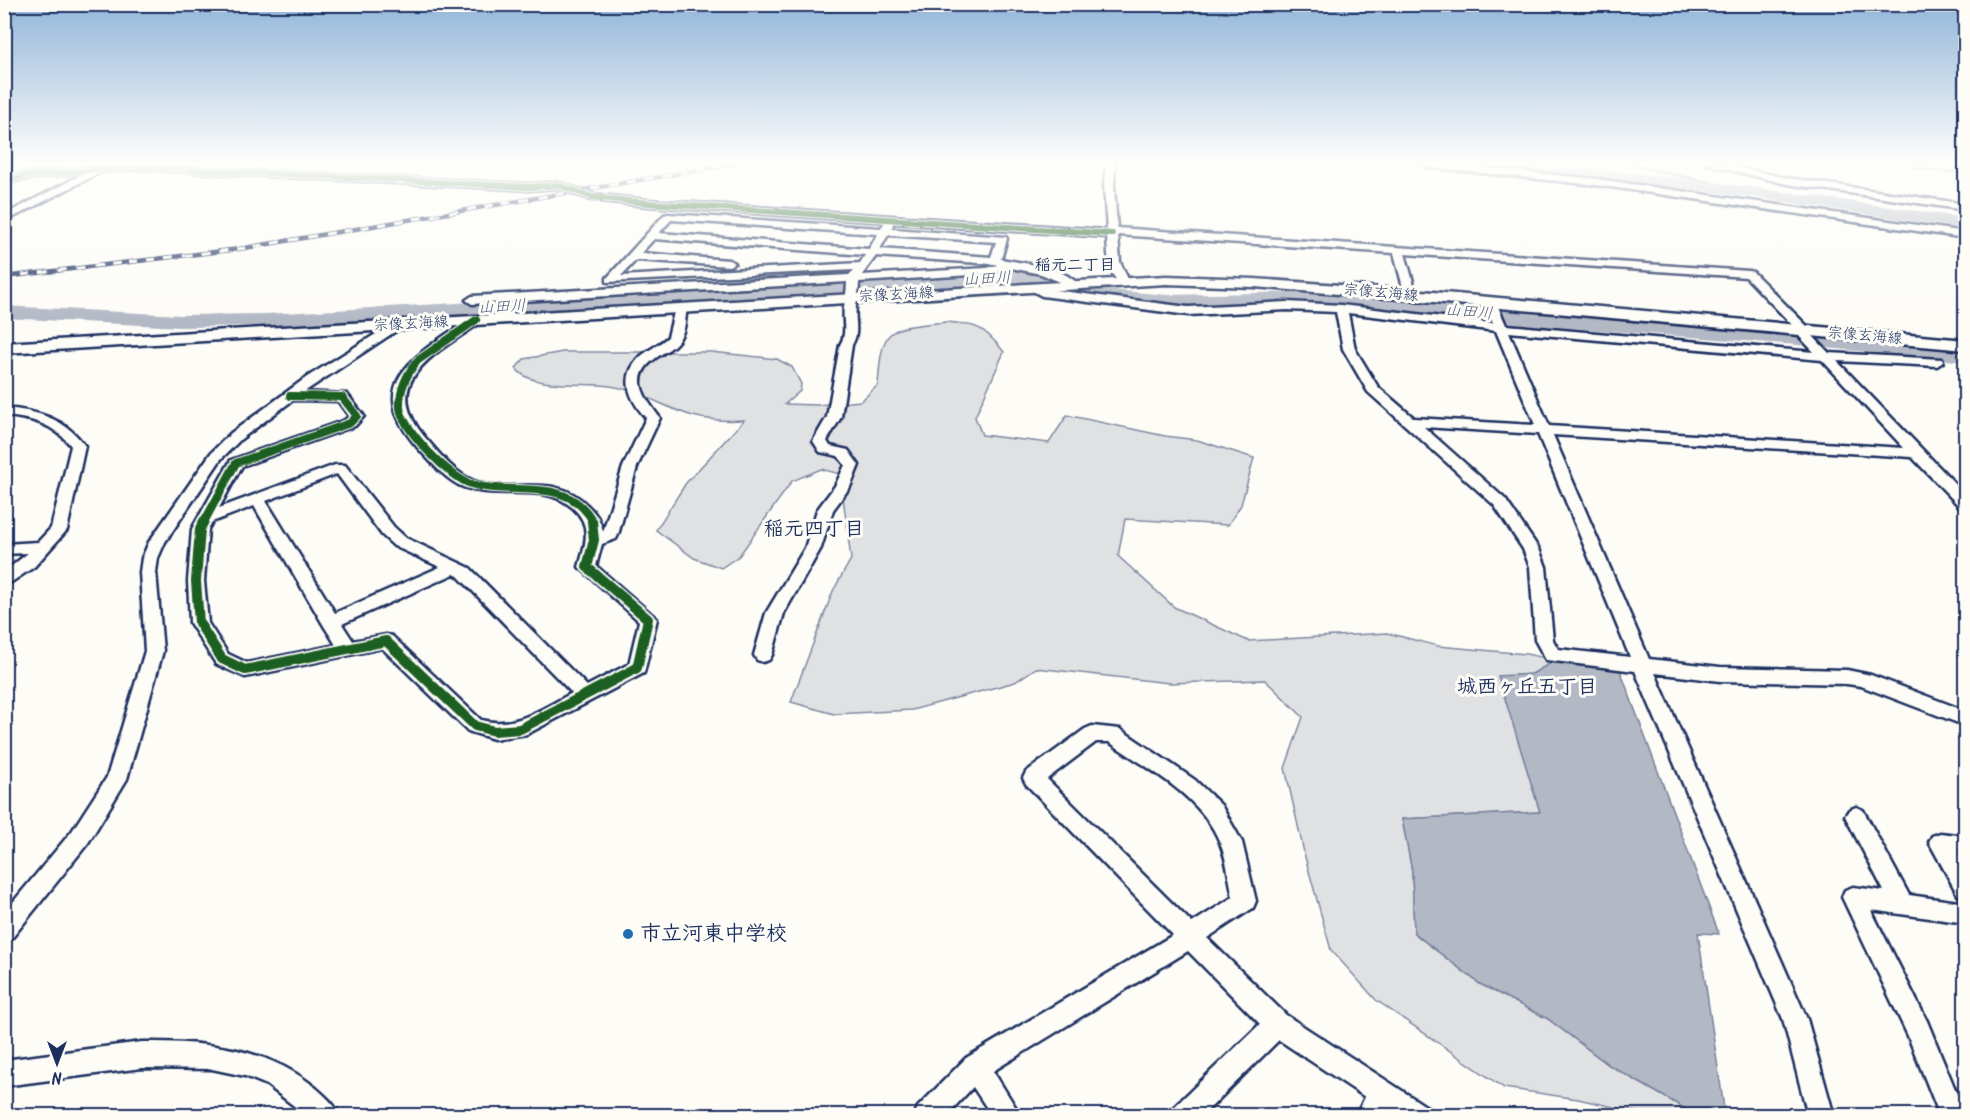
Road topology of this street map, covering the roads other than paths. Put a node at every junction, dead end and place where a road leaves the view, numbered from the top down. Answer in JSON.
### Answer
{"nodes":[{"id":1,"x":842,"y":216,"type":"edge"},
{"id":2,"x":1112,"y":216,"type":"edge"},
{"id":3,"x":1835,"y":216,"type":"edge"},
{"id":4,"x":891,"y":220,"type":"junction"},
{"id":5,"x":761,"y":223,"type":"junction"},
{"id":6,"x":884,"y":231,"type":"junction"},
{"id":7,"x":1113,"y":233,"type":"junction"},
{"id":8,"x":1965,"y":235,"type":"edge"},
{"id":9,"x":650,"y":236,"type":"junction"},
{"id":10,"x":744,"y":243,"type":"junction"},
{"id":11,"x":1399,"y":251,"type":"junction"},
{"id":12,"x":871,"y":252,"type":"junction"},
{"id":13,"x":632,"y":256,"type":"junction"},
{"id":14,"x":995,"y":261,"type":"junction"},
{"id":15,"x":729,"y":263,"type":"junction"},
{"id":16,"x":1009,"y":265,"type":"junction"},
{"id":17,"x":862,"y":266,"type":"junction"},
{"id":18,"x":720,"y":274,"type":"junction"},
{"id":19,"x":853,"y":278,"type":"junction"},
{"id":20,"x":1123,"y":281,"type":"junction"},
{"id":21,"x":1072,"y":284,"type":"junction"},
{"id":22,"x":1031,"y":287,"type":"junction"},
{"id":23,"x":1411,"y":295,"type":"junction"},
{"id":24,"x":853,"y":297,"type":"junction"},
{"id":25,"x":472,"y":300,"type":"dead end"},
{"id":26,"x":1491,"y":304,"type":"junction"},
{"id":27,"x":681,"y":308,"type":"junction"},
{"id":28,"x":1341,"y":309,"type":"junction"},
{"id":29,"x":476,"y":320,"type":"junction"},
{"id":30,"x":399,"y":325,"type":"junction"},
{"id":31,"x":1501,"y":326,"type":"junction"},
{"id":32,"x":1802,"y":331,"type":"junction"},
{"id":33,"x":1965,"y":345,"type":"edge"},
{"id":34,"x":4,"y":348,"type":"edge"},
{"id":35,"x":1824,"y":354,"type":"junction"},
{"id":36,"x":1937,"y":362,"type":"dead end"},
{"id":37,"x":290,"y":396,"type":"junction"},
{"id":38,"x":4,"y":412,"type":"edge"},
{"id":39,"x":1412,"y":422,"type":"junction"},
{"id":40,"x":1544,"y":429,"type":"junction"},
{"id":41,"x":1918,"y":453,"type":"junction"},
{"id":42,"x":257,"y":499,"type":"junction"},
{"id":43,"x":1965,"y":505,"type":"edge"},
{"id":44,"x":205,"y":519,"type":"junction"},
{"id":45,"x":594,"y":541,"type":"junction"},
{"id":46,"x":44,"y":547,"type":"junction"},
{"id":47,"x":4,"y":549,"type":"edge"},
{"id":48,"x":455,"y":567,"type":"junction"},
{"id":49,"x":4,"y":581,"type":"edge"},
{"id":50,"x":330,"y":622,"type":"junction"},
{"id":51,"x":348,"y":649,"type":"junction"},
{"id":52,"x":763,"y":656,"type":"dead end"},
{"id":53,"x":1642,"y":665,"type":"junction"},
{"id":54,"x":585,"y":695,"type":"junction"},
{"id":55,"x":1965,"y":719,"type":"edge"},
{"id":56,"x":1856,"y":816,"type":"dead end"},
{"id":57,"x":1965,"y":845,"type":"edge"},
{"id":58,"x":1965,"y":888,"type":"edge"},
{"id":59,"x":1902,"y":904,"type":"junction"},
{"id":60,"x":1965,"y":913,"type":"edge"},
{"id":61,"x":4,"y":931,"type":"edge"},
{"id":62,"x":1190,"y":937,"type":"junction"},
{"id":63,"x":1277,"y":1024,"type":"junction"},
{"id":64,"x":975,"y":1067,"type":"junction"},
{"id":65,"x":4,"y":1073,"type":"edge"},
{"id":66,"x":1382,"y":1093,"type":"junction"},
{"id":67,"x":327,"y":1116,"type":"edge"},
{"id":68,"x":927,"y":1116,"type":"edge"},
{"id":69,"x":1008,"y":1116,"type":"edge"},
{"id":70,"x":1183,"y":1116,"type":"edge"},
{"id":71,"x":1369,"y":1116,"type":"edge"},
{"id":72,"x":1418,"y":1116,"type":"edge"},
{"id":73,"x":1821,"y":1116,"type":"edge"},
{"id":74,"x":1953,"y":1116,"type":"edge"}],
"edges":[{"from":1,"to":4,"type":"street"},
{"from":2,"to":7,"type":"street"},
{"from":3,"to":8,"type":"street"},
{"from":4,"to":6,"type":"street"},
{"from":4,"to":7,"type":"street"},
{"from":5,"to":6,"type":"street"},
{"from":5,"to":9,"type":"street"},
{"from":5,"to":10,"type":"street"},
{"from":6,"to":12,"type":"street"},
{"from":6,"to":14,"type":"street"},
{"from":7,"to":11,"type":"street"},
{"from":7,"to":20,"type":"street"},
{"from":9,"to":10,"type":"street"},
{"from":9,"to":13,"type":"street"},
{"from":10,"to":12,"type":"street"},
{"from":10,"to":15,"type":"street"},
{"from":11,"to":23,"type":"street"},
{"from":11,"to":32,"type":"street"},
{"from":12,"to":14,"type":"street"},
{"from":12,"to":17,"type":"street"},
{"from":13,"to":15,"type":"street"},
{"from":13,"to":18,"type":"street"},
{"from":14,"to":16,"type":"street"},
{"from":15,"to":18,"type":"street"},
{"from":16,"to":19,"type":"street"},
{"from":16,"to":21,"type":"street"},
{"from":17,"to":18,"type":"street"},
{"from":17,"to":19,"type":"street"},
{"from":19,"to":24,"type":"street"},
{"from":19,"to":25,"type":"street"},
{"from":20,"to":21,"type":"main road","name":"宗像玄海線"},
{"from":20,"to":23,"type":"main road","name":"宗像玄海線"},
{"from":21,"to":22,"type":"main road","name":"宗像玄海線"},
{"from":22,"to":24,"type":"main road","name":"宗像玄海線"},
{"from":22,"to":28,"type":"street"},
{"from":23,"to":26,"type":"main road","name":"宗像玄海線"},
{"from":24,"to":27,"type":"main road","name":"宗像玄海線"},
{"from":24,"to":52,"type":"street"},
{"from":26,"to":31,"type":"street"},
{"from":26,"to":32,"type":"main road","name":"宗像玄海線"},
{"from":27,"to":29,"type":"main road","name":"宗像玄海線"},
{"from":27,"to":45,"type":"street"},
{"from":28,"to":31,"type":"street"},
{"from":28,"to":39,"type":"street"},
{"from":29,"to":30,"type":"main road","name":"宗像玄海線"},
{"from":29,"to":45,"type":"street"},
{"from":30,"to":34,"type":"main road","name":"宗像玄海線"},
{"from":30,"to":37,"type":"street"},
{"from":31,"to":35,"type":"street"},
{"from":31,"to":40,"type":"street"},
{"from":32,"to":33,"type":"main road","name":"宗像玄海線"},
{"from":32,"to":35,"type":"street"},
{"from":35,"to":36,"type":"street"},
{"from":35,"to":41,"type":"street"},
{"from":37,"to":44,"type":"street"},
{"from":37,"to":61,"type":"street"},
{"from":38,"to":46,"type":"street"},
{"from":39,"to":40,"type":"street"},
{"from":39,"to":53,"type":"street"},
{"from":40,"to":41,"type":"street"},
{"from":40,"to":53,"type":"street"},
{"from":41,"to":43,"type":"street"},
{"from":42,"to":44,"type":"street"},
{"from":42,"to":48,"type":"street"},
{"from":42,"to":50,"type":"street"},
{"from":44,"to":51,"type":"street"},
{"from":45,"to":54,"type":"street"},
{"from":46,"to":47,"type":"street"},
{"from":46,"to":49,"type":"street"},
{"from":48,"to":50,"type":"street"},
{"from":48,"to":54,"type":"street"},
{"from":50,"to":51,"type":"street"},
{"from":51,"to":54,"type":"street"},
{"from":53,"to":55,"type":"street"},
{"from":53,"to":73,"type":"street"},
{"from":56,"to":59,"type":"street"},
{"from":57,"to":58,"type":"street"},
{"from":59,"to":60,"type":"street"},
{"from":59,"to":74,"type":"street"},
{"from":62,"to":62,"type":"street"},
{"from":62,"to":63,"type":"street"},
{"from":62,"to":64,"type":"street"},
{"from":63,"to":66,"type":"street"},
{"from":63,"to":70,"type":"street"},
{"from":64,"to":68,"type":"street"},
{"from":64,"to":69,"type":"street"},
{"from":65,"to":67,"type":"street"},
{"from":66,"to":71,"type":"street"},
{"from":66,"to":72,"type":"street"}]}
